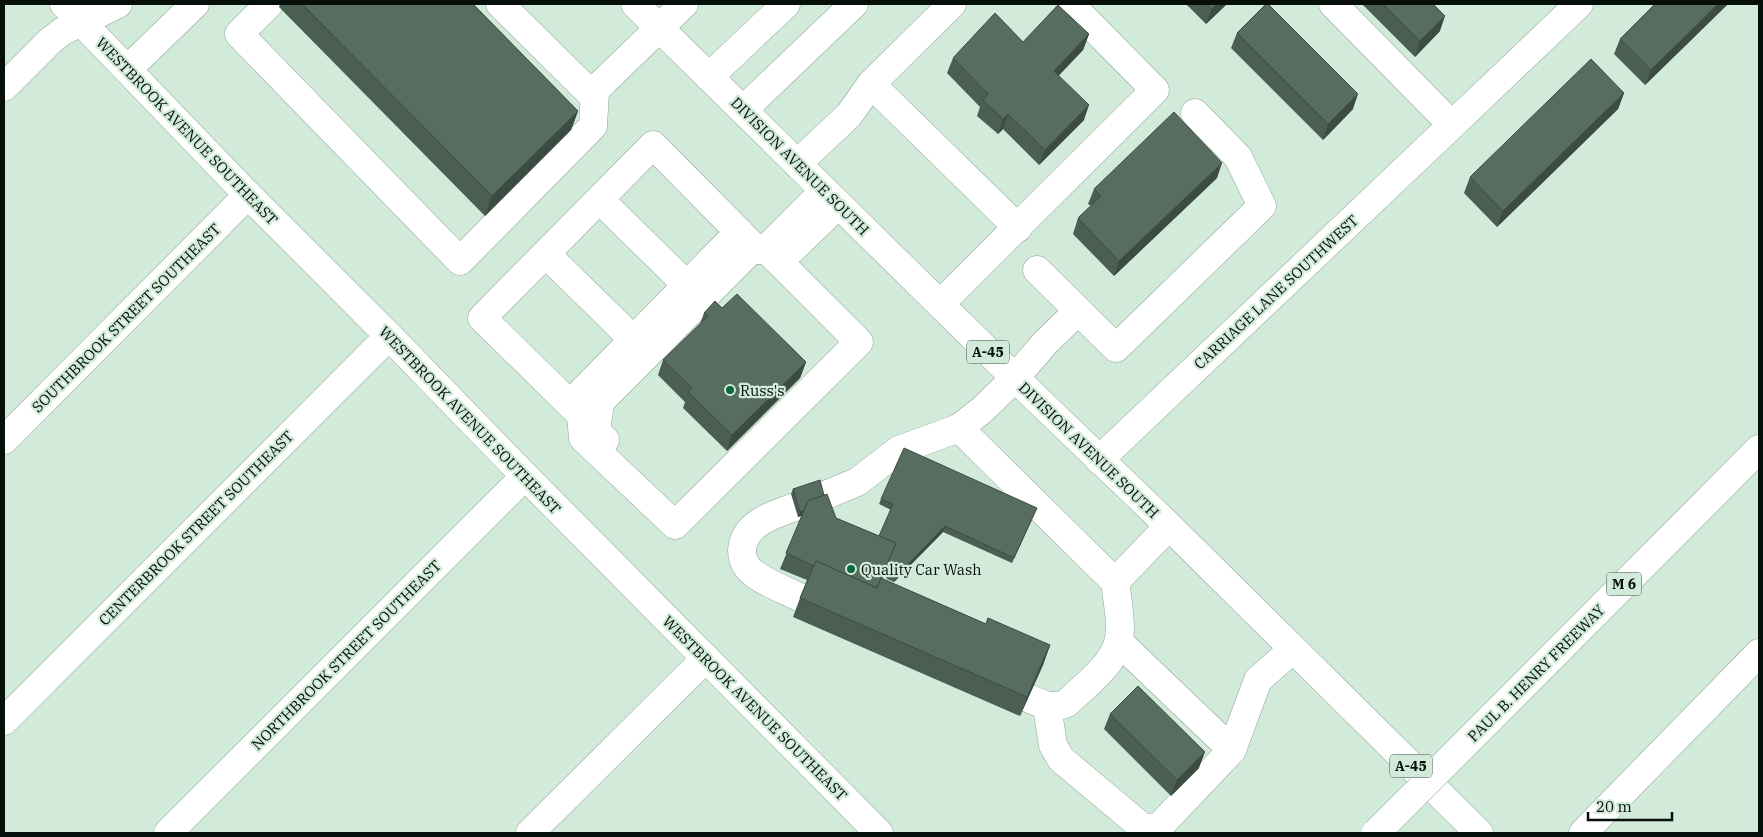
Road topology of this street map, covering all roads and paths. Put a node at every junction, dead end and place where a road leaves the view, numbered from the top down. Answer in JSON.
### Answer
{"nodes":[{"id":1,"x":118,"y":4,"type":"edge"},
{"id":2,"x":195,"y":4,"type":"edge"},
{"id":3,"x":269,"y":4,"type":"edge"},
{"id":4,"x":500,"y":4,"type":"edge"},
{"id":5,"x":635,"y":4,"type":"edge"},
{"id":6,"x":684,"y":4,"type":"edge"},
{"id":7,"x":786,"y":4,"type":"edge"},
{"id":8,"x":854,"y":4,"type":"edge"},
{"id":9,"x":952,"y":4,"type":"edge"},
{"id":10,"x":1070,"y":4,"type":"edge"},
{"id":11,"x":1333,"y":4,"type":"edge"},
{"id":12,"x":1579,"y":4,"type":"edge"},
{"id":13,"x":73,"y":13,"type":"edge"},
{"id":14,"x":660,"y":28,"type":"junction"},
{"id":15,"x":128,"y":69,"type":"junction"},
{"id":16,"x":709,"y":77,"type":"junction"},
{"id":17,"x":871,"y":84,"type":"junction"},
{"id":18,"x":4,"y":87,"type":"edge"},
{"id":19,"x":595,"y":90,"type":"junction"},
{"id":20,"x":743,"y":110,"type":"junction"},
{"id":21,"x":1195,"y":113,"type":"dead end"},
{"id":22,"x":1452,"y":125,"type":"junction"},
{"id":23,"x":796,"y":164,"type":"junction"},
{"id":24,"x":248,"y":195,"type":"junction"},
{"id":25,"x":831,"y":198,"type":"junction"},
{"id":26,"x":600,"y":200,"type":"junction"},
{"id":27,"x":1018,"y":228,"type":"junction"},
{"id":28,"x":761,"y":248,"type":"junction"},
{"id":29,"x":546,"y":254,"type":"junction"},
{"id":30,"x":1037,"y":270,"type":"dead end"},
{"id":31,"x":694,"y":293,"type":"junction"},
{"id":32,"x":940,"y":304,"type":"junction"},
{"id":33,"x":1078,"y":311,"type":"junction"},
{"id":34,"x":389,"y":336,"type":"junction"},
{"id":35,"x":640,"y":347,"type":"junction"},
{"id":36,"x":1015,"y":378,"type":"junction"},
{"id":37,"x":570,"y":404,"type":"junction"},
{"id":38,"x":959,"y":428,"type":"junction"},
{"id":39,"x":4,"y":440,"type":"edge"},
{"id":40,"x":1759,"y":449,"type":"edge"},
{"id":41,"x":1099,"y":460,"type":"junction"},
{"id":42,"x":525,"y":476,"type":"junction"},
{"id":43,"x":821,"y":497,"type":"edge"},
{"id":44,"x":795,"y":507,"type":"edge"},
{"id":45,"x":685,"y":515,"type":"junction"},
{"id":46,"x":1168,"y":526,"type":"junction"},
{"id":47,"x":1114,"y":582,"type":"junction"},
{"id":48,"x":801,"y":598,"type":"edge"},
{"id":49,"x":1119,"y":642,"type":"junction"},
{"id":50,"x":1293,"y":649,"type":"junction"},
{"id":51,"x":1759,"y":652,"type":"edge"},
{"id":52,"x":706,"y":658,"type":"junction"},
{"id":53,"x":4,"y":720,"type":"edge"},
{"id":54,"x":1232,"y":750,"type":"junction"},
{"id":55,"x":1588,"y":828,"type":"edge"},
{"id":56,"x":168,"y":833,"type":"edge"},
{"id":57,"x":530,"y":833,"type":"edge"},
{"id":58,"x":879,"y":833,"type":"edge"},
{"id":59,"x":1376,"y":833,"type":"edge"},
{"id":60,"x":1479,"y":833,"type":"edge"}],
"edges":[{"from":1,"to":13,"type":"main road"},
{"from":2,"to":15,"type":"main road"},
{"from":3,"to":19,"type":"main road"},
{"from":4,"to":19,"type":"main road"},
{"from":5,"to":14,"type":"main road","name":"DIVISION AVENUE SOUTH","number":"A-45"},
{"from":6,"to":14,"type":"main road"},
{"from":7,"to":16,"type":"main road"},
{"from":8,"to":20,"type":"main road"},
{"from":9,"to":17,"type":"main road"},
{"from":10,"to":27,"type":"main road"},
{"from":11,"to":22,"type":"main road"},
{"from":12,"to":22,"type":"main road","name":"CARRIAGE LANE SOUTHWEST"},
{"from":13,"to":15,"type":"main road","name":"WESTBROOK AVENUE SOUTHEAST"},
{"from":13,"to":18,"type":"main road"},
{"from":14,"to":16,"type":"main road","name":"DIVISION AVENUE SOUTH","number":"A-45"},
{"from":14,"to":19,"type":"main road"},
{"from":15,"to":24,"type":"main road","name":"WESTBROOK AVENUE SOUTHEAST"},
{"from":16,"to":20,"type":"main road","name":"DIVISION AVENUE SOUTH","number":"A-45"},
{"from":17,"to":23,"type":"main road"},
{"from":17,"to":27,"type":"main road"},
{"from":20,"to":23,"type":"main road","name":"DIVISION AVENUE SOUTH","number":"A-45"},
{"from":21,"to":33,"type":"main road"},
{"from":22,"to":41,"type":"main road","name":"CARRIAGE LANE SOUTHWEST"},
{"from":23,"to":25,"type":"main road","name":"DIVISION AVENUE SOUTH","number":"A-45"},
{"from":24,"to":34,"type":"main road","name":"WESTBROOK AVENUE SOUTHEAST"},
{"from":24,"to":39,"type":"main road","name":"SOUTHBROOK STREET SOUTHEAST"},
{"from":25,"to":28,"type":"main road"},
{"from":25,"to":32,"type":"main road","name":"DIVISION AVENUE SOUTH","number":"A-45"},
{"from":26,"to":28,"type":"main road"},
{"from":26,"to":29,"type":"main road"},
{"from":26,"to":31,"type":"main road"},
{"from":27,"to":32,"type":"main road"},
{"from":28,"to":31,"type":"main road"},
{"from":28,"to":45,"type":"main road"},
{"from":29,"to":35,"type":"main road"},
{"from":29,"to":37,"type":"main road"},
{"from":30,"to":33,"type":"main road"},
{"from":31,"to":35,"type":"main road"},
{"from":32,"to":36,"type":"main road","name":"DIVISION AVENUE SOUTH","number":"A-45"},
{"from":33,"to":36,"type":"main road"},
{"from":34,"to":42,"type":"main road","name":"WESTBROOK AVENUE SOUTHEAST"},
{"from":34,"to":53,"type":"main road","name":"CENTERBROOK STREET SOUTHEAST"},
{"from":35,"to":37,"type":"main road"},
{"from":35,"to":45,"type":"main road"},
{"from":36,"to":38,"type":"main road"},
{"from":36,"to":41,"type":"main road","name":"DIVISION AVENUE SOUTH","number":"A-45"},
{"from":37,"to":45,"type":"main road"},
{"from":38,"to":43,"type":"main road"},
{"from":38,"to":47,"type":"main road"},
{"from":40,"to":59,"type":"main road","name":"PAUL B. HENRY FREEWAY","number":"M 6","bridge":true},
{"from":41,"to":46,"type":"main road","name":"DIVISION AVENUE SOUTH","number":"A-45"},
{"from":42,"to":52,"type":"main road","name":"WESTBROOK AVENUE SOUTHEAST"},
{"from":42,"to":56,"type":"main road","name":"NORTHBROOK STREET SOUTHEAST"},
{"from":44,"to":48,"type":"main road"},
{"from":46,"to":47,"type":"main road"},
{"from":46,"to":50,"type":"main road","name":"DIVISION AVENUE SOUTH","number":"A-45"},
{"from":47,"to":49,"type":"main road"},
{"from":49,"to":54,"type":"main road"},
{"from":49,"to":54,"type":"main road"},
{"from":50,"to":54,"type":"main road"},
{"from":50,"to":60,"type":"main road","name":"DIVISION AVENUE SOUTH","number":"A-45"},
{"from":51,"to":55,"type":"main road"},
{"from":52,"to":57,"type":"main road"},
{"from":52,"to":58,"type":"main road","name":"WESTBROOK AVENUE SOUTHEAST"}]}
